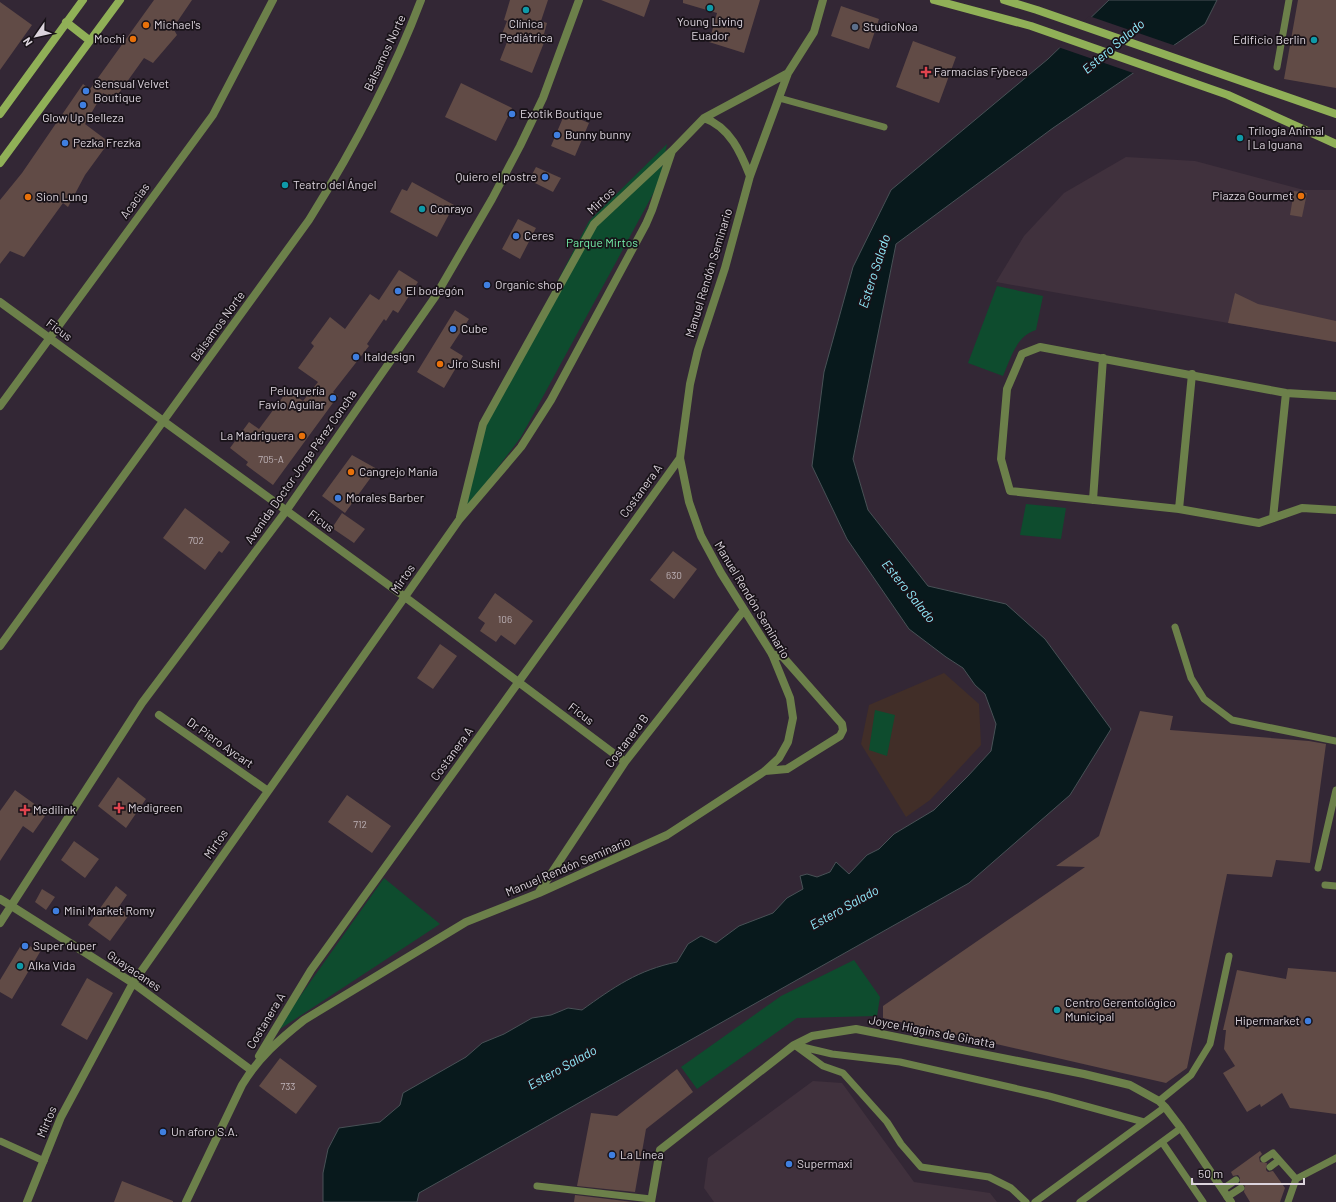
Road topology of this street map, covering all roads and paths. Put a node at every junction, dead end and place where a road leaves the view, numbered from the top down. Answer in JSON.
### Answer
{"nodes":[{"id":1,"x":83,"y":0,"type":"edge"},
{"id":2,"x":120,"y":0,"type":"edge"},
{"id":3,"x":273,"y":0,"type":"edge"},
{"id":4,"x":421,"y":0,"type":"edge"},
{"id":5,"x":579,"y":0,"type":"edge"},
{"id":6,"x":823,"y":0,"type":"edge"},
{"id":7,"x":934,"y":0,"type":"edge"},
{"id":8,"x":1004,"y":0,"type":"edge"},
{"id":9,"x":1289,"y":0,"type":"edge"},
{"id":10,"x":66,"y":22,"type":"junction"},
{"id":11,"x":89,"y":40,"type":"junction"},
{"id":12,"x":1277,"y":67,"type":"dead end"},
{"id":13,"x":788,"y":73,"type":"junction"},
{"id":14,"x":779,"y":98,"type":"junction"},
{"id":15,"x":0,"y":114,"type":"edge"},
{"id":16,"x":1336,"y":114,"type":"edge"},
{"id":17,"x":704,"y":118,"type":"junction"},
{"id":18,"x":884,"y":127,"type":"dead end"},
{"id":19,"x":1336,"y":144,"type":"edge"},
{"id":20,"x":672,"y":151,"type":"junction"},
{"id":21,"x":0,"y":163,"type":"edge"},
{"id":22,"x":750,"y":176,"type":"junction"},
{"id":23,"x":0,"y":302,"type":"edge"},
{"id":24,"x":50,"y":337,"type":"junction"},
{"id":25,"x":1103,"y":358,"type":"junction"},
{"id":26,"x":1192,"y":374,"type":"junction"},
{"id":27,"x":1286,"y":393,"type":"junction"},
{"id":28,"x":1336,"y":396,"type":"edge"},
{"id":29,"x":0,"y":406,"type":"edge"},
{"id":30,"x":163,"y":422,"type":"junction"},
{"id":31,"x":680,"y":458,"type":"junction"},
{"id":32,"x":1093,"y":500,"type":"junction"},
{"id":33,"x":1179,"y":509,"type":"junction"},
{"id":34,"x":1336,"y":510,"type":"edge"},
{"id":35,"x":286,"y":511,"type":"junction"},
{"id":36,"x":1273,"y":518,"type":"junction"},
{"id":37,"x":459,"y":520,"type":"junction"},
{"id":38,"x":405,"y":596,"type":"junction"},
{"id":39,"x":744,"y":610,"type":"junction"},
{"id":40,"x":1175,"y":627,"type":"dead end"},
{"id":41,"x":0,"y":646,"type":"edge"},
{"id":42,"x":772,"y":654,"type":"junction"},
{"id":43,"x":519,"y":681,"type":"junction"},
{"id":44,"x":159,"y":715,"type":"dead end"},
{"id":45,"x":1336,"y":741,"type":"edge"},
{"id":46,"x":625,"y":762,"type":"junction"},
{"id":47,"x":765,"y":771,"type":"junction"},
{"id":48,"x":1336,"y":790,"type":"edge"},
{"id":49,"x":268,"y":791,"type":"junction"},
{"id":50,"x":1318,"y":868,"type":"dead end"},
{"id":51,"x":1325,"y":885,"type":"dead end"},
{"id":52,"x":1336,"y":886,"type":"edge"},
{"id":53,"x":539,"y":893,"type":"junction"},
{"id":54,"x":0,"y":899,"type":"edge"},
{"id":55,"x":10,"y":905,"type":"junction"},
{"id":56,"x":0,"y":923,"type":"edge"},
{"id":57,"x":1229,"y":956,"type":"dead end"},
{"id":58,"x":133,"y":983,"type":"junction"},
{"id":59,"x":794,"y":1045,"type":"junction"},
{"id":60,"x":251,"y":1070,"type":"junction"},
{"id":61,"x":1159,"y":1101,"type":"junction"},
{"id":62,"x":1165,"y":1107,"type":"junction"},
{"id":63,"x":1144,"y":1122,"type":"junction"},
{"id":64,"x":1181,"y":1128,"type":"junction"},
{"id":65,"x":0,"y":1141,"type":"edge"},
{"id":66,"x":1162,"y":1142,"type":"junction"},
{"id":67,"x":1336,"y":1158,"type":"edge"},
{"id":68,"x":1264,"y":1159,"type":"dead end"},
{"id":69,"x":44,"y":1161,"type":"junction"},
{"id":70,"x":1278,"y":1161,"type":"junction"},
{"id":71,"x":1270,"y":1166,"type":"dead end"},
{"id":72,"x":1296,"y":1179,"type":"junction"},
{"id":73,"x":1236,"y":1180,"type":"dead end"},
{"id":74,"x":537,"y":1186,"type":"dead end"},
{"id":75,"x":1241,"y":1188,"type":"dead end"},
{"id":76,"x":1223,"y":1189,"type":"junction"},
{"id":77,"x":1229,"y":1199,"type":"edge"},
{"id":78,"x":651,"y":1201,"type":"edge"},
{"id":79,"x":27,"y":1202,"type":"edge"},
{"id":80,"x":186,"y":1202,"type":"edge"},
{"id":81,"x":1026,"y":1202,"type":"edge"},
{"id":82,"x":1034,"y":1202,"type":"edge"},
{"id":83,"x":1080,"y":1202,"type":"edge"},
{"id":84,"x":1203,"y":1202,"type":"edge"},
{"id":85,"x":1288,"y":1202,"type":"edge"}],
"edges":[{"from":1,"to":10,"type":"main road"},
{"from":2,"to":11,"type":"main road"},
{"from":3,"to":24,"type":"street","name":"Acacias"},
{"from":4,"to":30,"type":"street","name":"Bálsamos Norte"},
{"from":5,"to":35,"type":"street","name":"Avenida Doctor Jorge Pérez Concha"},
{"from":6,"to":13,"type":"street","name":"Manuel Rendón Seminario"},
{"from":7,"to":19,"type":"main road"},
{"from":8,"to":16,"type":"main road"},
{"from":9,"to":12,"type":"lane"},
{"from":10,"to":11,"type":"main road"},
{"from":10,"to":15,"type":"main road"},
{"from":11,"to":21,"type":"main road"},
{"from":13,"to":14,"type":"street","name":"Manuel Rendón Seminario"},
{"from":13,"to":17,"type":"street","name":"Mirtos"},
{"from":14,"to":18,"type":"lane"},
{"from":14,"to":22,"type":"street","name":"Manuel Rendón Seminario"},
{"from":17,"to":20,"type":"street","name":"Mirtos"},
{"from":17,"to":22,"type":"street"},
{"from":20,"to":37,"type":"street","name":"Mirtos"},
{"from":20,"to":37,"type":"street","name":"Mirtos"},
{"from":22,"to":31,"type":"street","name":"Manuel Rendón Seminario"},
{"from":23,"to":24,"type":"street","name":"Ficus"},
{"from":24,"to":29,"type":"street","name":"Acacias"},
{"from":24,"to":30,"type":"street","name":"Ficus"},
{"from":25,"to":26,"type":"street"},
{"from":25,"to":32,"type":"street"},
{"from":25,"to":32,"type":"street"},
{"from":26,"to":27,"type":"street"},
{"from":26,"to":33,"type":"street"},
{"from":27,"to":28,"type":"street"},
{"from":27,"to":36,"type":"street"},
{"from":30,"to":35,"type":"street","name":"Ficus"},
{"from":30,"to":41,"type":"street","name":"Bálsamos Norte"},
{"from":31,"to":39,"type":"street","name":"Manuel Rendón Seminario"},
{"from":31,"to":43,"type":"street","name":"Costanera A"},
{"from":32,"to":33,"type":"street"},
{"from":33,"to":36,"type":"street"},
{"from":34,"to":36,"type":"street"},
{"from":35,"to":38,"type":"street","name":"Ficus"},
{"from":35,"to":55,"type":"street","name":"Avenida Doctor Jorge Pérez Concha"},
{"from":37,"to":38,"type":"street","name":"Mirtos"},
{"from":38,"to":43,"type":"street","name":"Ficus"},
{"from":38,"to":49,"type":"street","name":"Mirtos"},
{"from":39,"to":42,"type":"street","name":"Manuel Rendón Seminario"},
{"from":39,"to":46,"type":"street","name":"Costanera B"},
{"from":40,"to":45,"type":"lane"},
{"from":42,"to":47,"type":"street","name":"Manuel Rendón Seminario"},
{"from":42,"to":47,"type":"street"},
{"from":43,"to":46,"type":"street","name":"Ficus"},
{"from":43,"to":60,"type":"street","name":"Costanera A"},
{"from":44,"to":49,"type":"street","name":"Dr Piero Aycart"},
{"from":46,"to":53,"type":"street","name":"Costanera B"},
{"from":47,"to":53,"type":"street","name":"Manuel Rendón Seminario"},
{"from":48,"to":50,"type":"lane"},
{"from":49,"to":58,"type":"street","name":"Mirtos"},
{"from":51,"to":52,"type":"lane"},
{"from":53,"to":60,"type":"street","name":"Manuel Rendón Seminario"},
{"from":54,"to":55,"type":"street","name":"Guayacanes"},
{"from":55,"to":56,"type":"street","name":"Avenida Doctor Jorge Pérez Concha"},
{"from":55,"to":58,"type":"street","name":"Guayacanes"},
{"from":57,"to":61,"type":"lane"},
{"from":58,"to":60,"type":"street","name":"Guayacanes"},
{"from":58,"to":69,"type":"street","name":"Mirtos"},
{"from":59,"to":61,"type":"street","name":"Joyce Higgins de Ginatta"},
{"from":59,"to":63,"type":"lane"},
{"from":59,"to":78,"type":"street","name":"Joyce Higgins de Ginatta"},
{"from":59,"to":81,"type":"lane"},
{"from":60,"to":80,"type":"street","name":"Manuel Rendón Seminario"},
{"from":61,"to":62,"type":"street","name":"Joyce Higgins de Ginatta"},
{"from":62,"to":63,"type":"lane"},
{"from":62,"to":64,"type":"street","name":"Joyce Higgins de Ginatta"},
{"from":63,"to":82,"type":"lane"},
{"from":64,"to":66,"type":"lane"},
{"from":64,"to":76,"type":"street","name":"Joyce Higgins de Ginatta"},
{"from":65,"to":69,"type":"lane"},
{"from":66,"to":83,"type":"lane"},
{"from":66,"to":84,"type":"lane"},
{"from":67,"to":72,"type":"lane"},
{"from":68,"to":70,"type":"lane"},
{"from":69,"to":79,"type":"street","name":"Mirtos"},
{"from":70,"to":71,"type":"lane"},
{"from":70,"to":72,"type":"lane"},
{"from":72,"to":85,"type":"lane"},
{"from":73,"to":76,"type":"lane"},
{"from":74,"to":78,"type":"lane"},
{"from":75,"to":77,"type":"lane"},
{"from":76,"to":77,"type":"street","name":"Joyce Higgins de Ginatta"}]}
